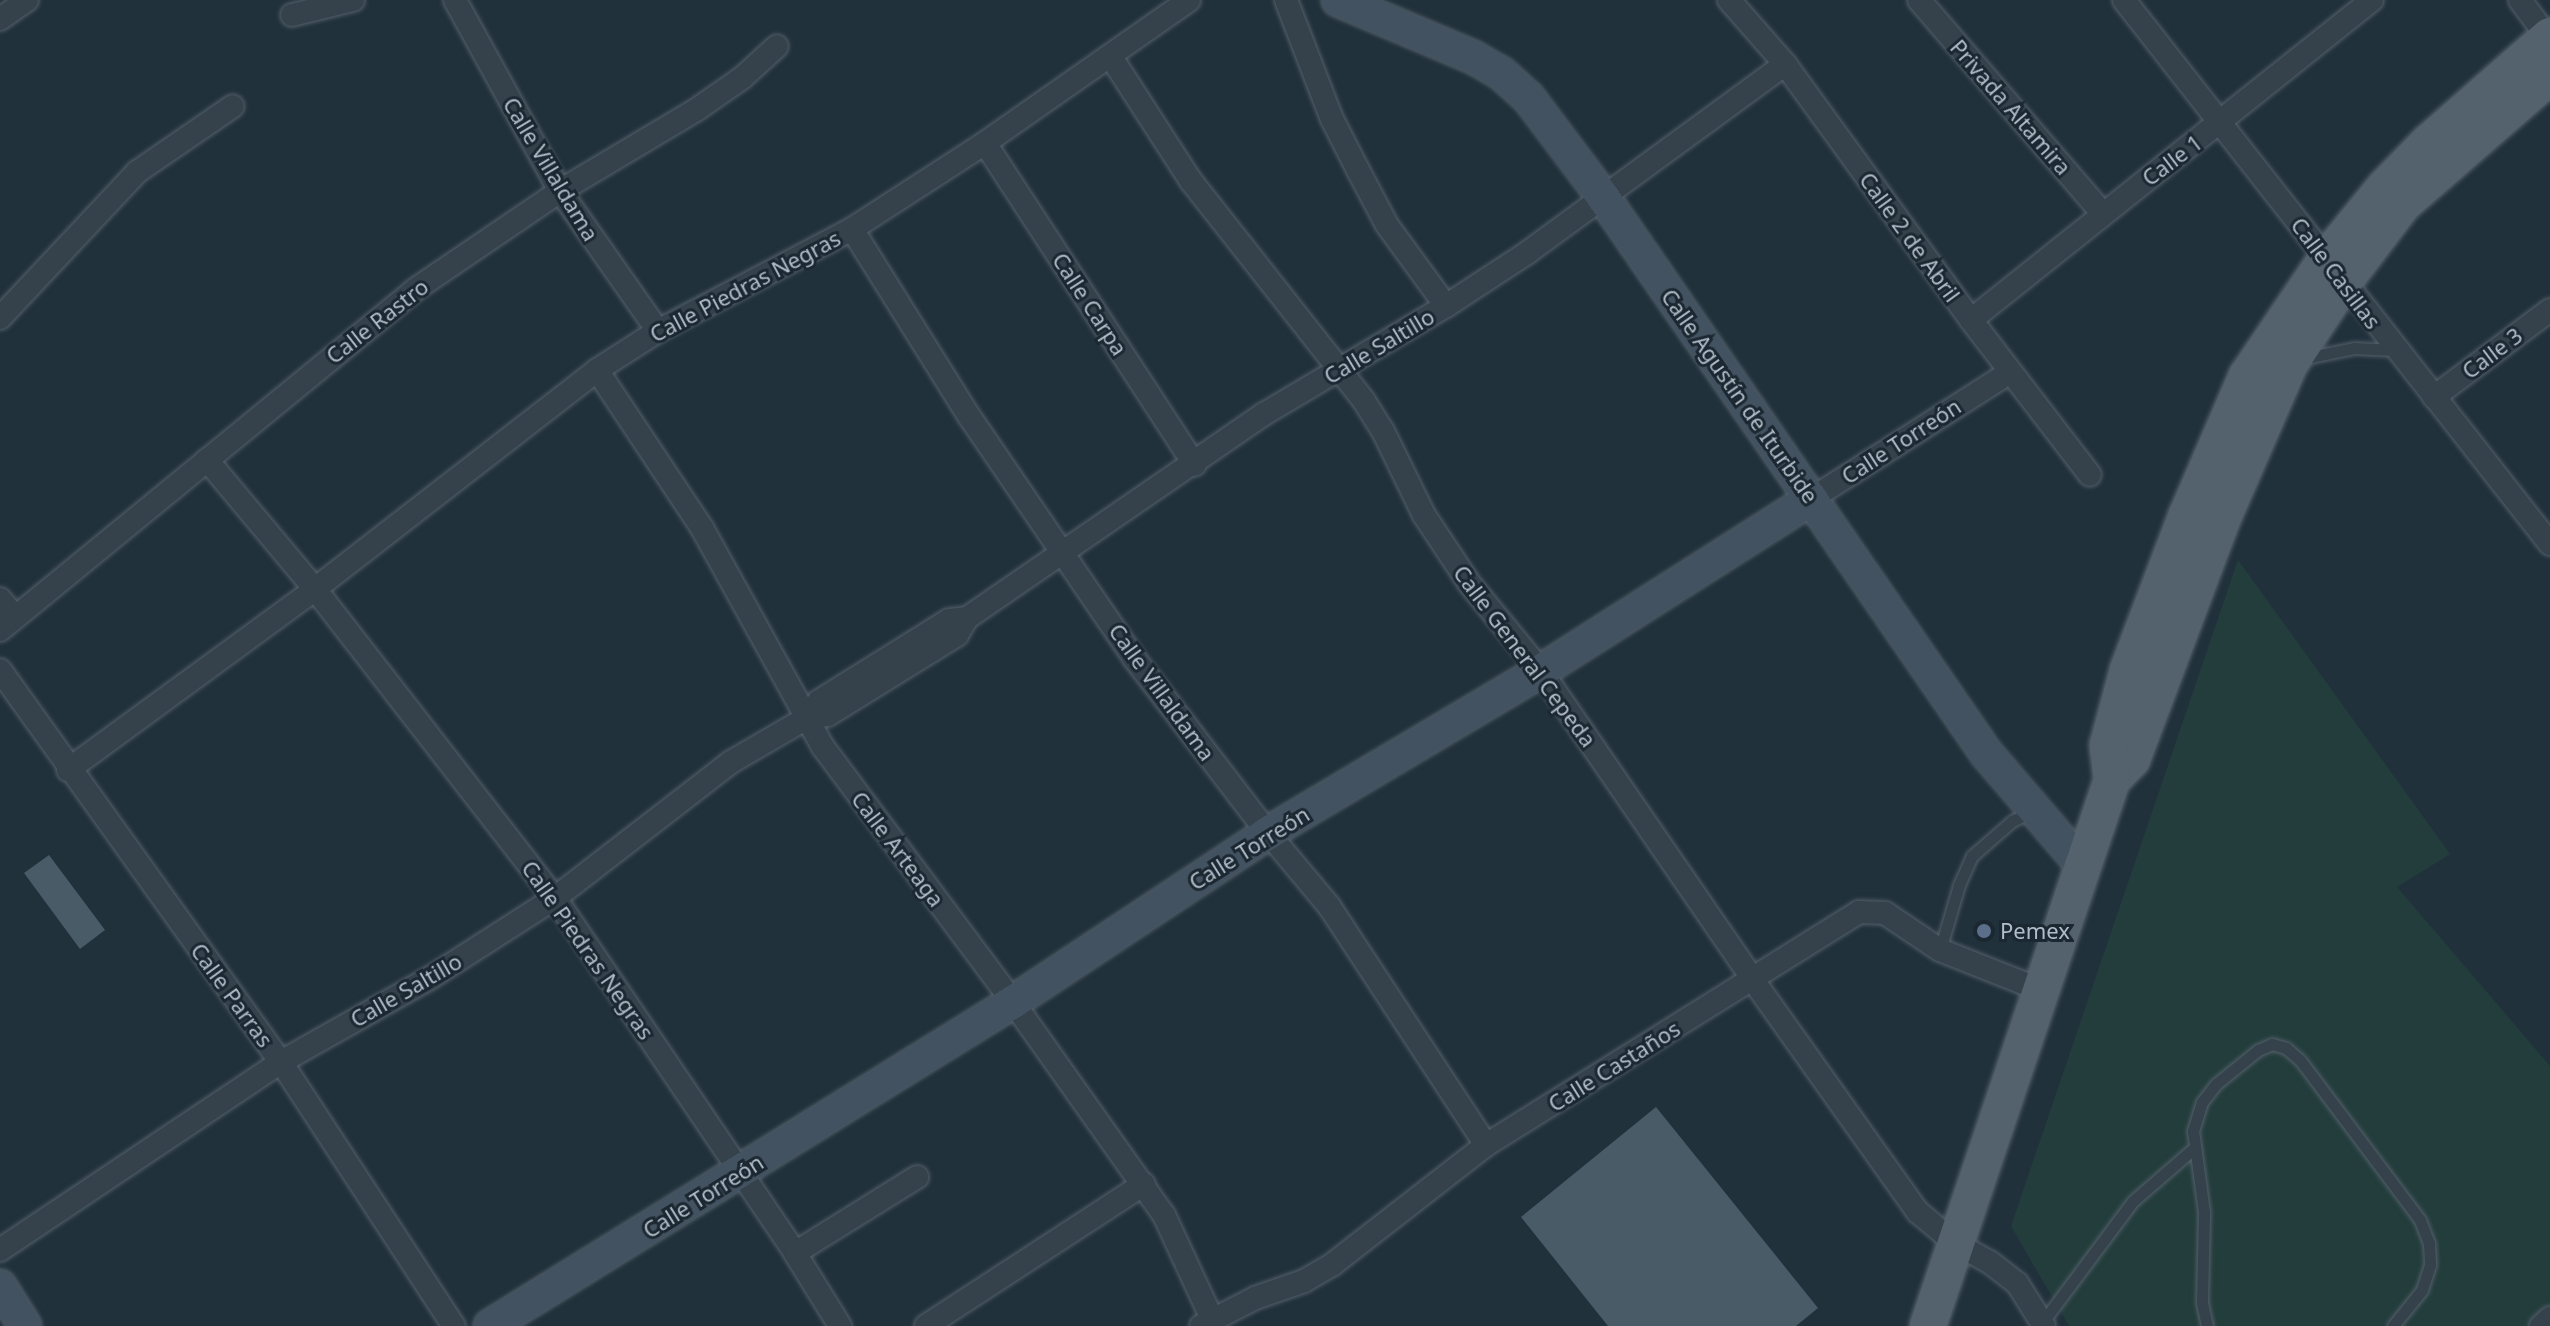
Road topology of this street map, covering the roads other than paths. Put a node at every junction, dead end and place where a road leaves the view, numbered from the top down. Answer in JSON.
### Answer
{"nodes":[{"id":1,"x":353,"y":0,"type":"edge"},
{"id":2,"x":455,"y":0,"type":"edge"},
{"id":3,"x":1189,"y":0,"type":"edge"},
{"id":4,"x":1286,"y":0,"type":"edge"},
{"id":5,"x":1338,"y":0,"type":"edge"},
{"id":6,"x":1729,"y":0,"type":"edge"},
{"id":7,"x":1919,"y":0,"type":"edge"},
{"id":8,"x":2124,"y":0,"type":"edge"},
{"id":9,"x":2372,"y":0,"type":"edge"},
{"id":10,"x":2520,"y":0,"type":"edge"},
{"id":11,"x":292,"y":15,"type":"dead end"},
{"id":12,"x":2549,"y":38,"type":"edge"},
{"id":13,"x":777,"y":46,"type":"dead end"},
{"id":14,"x":1111,"y":57,"type":"junction"},
{"id":15,"x":1785,"y":64,"type":"junction"},
{"id":16,"x":2550,"y":76,"type":"edge"},
{"id":17,"x":233,"y":106,"type":"dead end"},
{"id":18,"x":2220,"y":124,"type":"junction"},
{"id":19,"x":985,"y":143,"type":"junction"},
{"id":20,"x":560,"y":191,"type":"junction"},
{"id":21,"x":1603,"y":197,"type":"junction"},
{"id":22,"x":2103,"y":214,"type":"junction"},
{"id":23,"x":852,"y":229,"type":"junction"},
{"id":24,"x":2335,"y":271,"type":"junction"},
{"id":25,"x":1446,"y":306,"type":"junction"},
{"id":26,"x":2550,"y":310,"type":"edge"},
{"id":27,"x":0,"y":318,"type":"edge"},
{"id":28,"x":1971,"y":320,"type":"junction"},
{"id":29,"x":658,"y":331,"type":"junction"},
{"id":30,"x":2396,"y":350,"type":"junction"},
{"id":31,"x":2289,"y":365,"type":"junction"},
{"id":32,"x":597,"y":370,"type":"junction"},
{"id":33,"x":1338,"y":371,"type":"junction"},
{"id":34,"x":2010,"y":372,"type":"junction"},
{"id":35,"x":2434,"y":397,"type":"junction"},
{"id":36,"x":207,"y":460,"type":"junction"},
{"id":37,"x":1195,"y":465,"type":"junction"},
{"id":38,"x":2090,"y":475,"type":"dead end"},
{"id":39,"x":1811,"y":499,"type":"junction"},
{"id":40,"x":2547,"y":535,"type":"edge"},
{"id":41,"x":1065,"y":554,"type":"junction"},
{"id":42,"x":315,"y":589,"type":"junction"},
{"id":43,"x":0,"y":599,"type":"edge"},
{"id":44,"x":8,"y":624,"type":"edge"},
{"id":45,"x":0,"y":670,"type":"edge"},
{"id":46,"x":1541,"y":671,"type":"junction"},
{"id":47,"x":805,"y":719,"type":"junction"},
{"id":48,"x":68,"y":770,"type":"junction"},
{"id":49,"x":2112,"y":780,"type":"junction"},
{"id":50,"x":2034,"y":810,"type":"junction"},
{"id":51,"x":1268,"y":833,"type":"junction"},
{"id":52,"x":2083,"y":866,"type":"junction"},
{"id":53,"x":555,"y":898,"type":"junction"},
{"id":54,"x":1940,"y":950,"type":"junction"},
{"id":55,"x":1753,"y":980,"type":"junction"},
{"id":56,"x":2041,"y":990,"type":"junction"},
{"id":57,"x":1013,"y":1002,"type":"junction"},
{"id":58,"x":281,"y":1062,"type":"junction"},
{"id":59,"x":1486,"y":1145,"type":"junction"},
{"id":60,"x":2193,"y":1149,"type":"junction"},
{"id":61,"x":741,"y":1174,"type":"junction"},
{"id":62,"x":917,"y":1177,"type":"dead end"},
{"id":63,"x":1144,"y":1184,"type":"junction"},
{"id":64,"x":1955,"y":1243,"type":"junction"},
{"id":65,"x":0,"y":1250,"type":"edge"},
{"id":66,"x":795,"y":1253,"type":"junction"},
{"id":67,"x":0,"y":1286,"type":"edge"},
{"id":68,"x":2550,"y":1318,"type":"edge"},
{"id":69,"x":1206,"y":1322,"type":"edge"},
{"id":70,"x":2043,"y":1324,"type":"edge"},
{"id":71,"x":1927,"y":1325,"type":"edge"},
{"id":72,"x":25,"y":1326,"type":"edge"},
{"id":73,"x":454,"y":1326,"type":"edge"},
{"id":74,"x":490,"y":1326,"type":"edge"},
{"id":75,"x":840,"y":1326,"type":"edge"},
{"id":76,"x":926,"y":1326,"type":"edge"},
{"id":77,"x":2207,"y":1326,"type":"edge"},
{"id":78,"x":2393,"y":1326,"type":"edge"},
{"id":79,"x":2541,"y":1326,"type":"edge"}],
"edges":[{"from":1,"to":11,"type":"street"},
{"from":2,"to":20,"type":"street","name":"Calle Villaldama"},
{"from":3,"to":14,"type":"street","name":"Calle Piedras Negras"},
{"from":4,"to":25,"type":"street"},
{"from":5,"to":21,"type":"street","name":"Calle Agustín de Iturbide"},
{"from":6,"to":15,"type":"street","name":"Calle 2 de Abril"},
{"from":7,"to":22,"type":"street","name":"Privada Altamira"},
{"from":8,"to":18,"type":"street","name":"Calle Casillas"},
{"from":9,"to":18,"type":"street","name":"Calle 1"},
{"from":10,"to":12,"type":"street"},
{"from":12,"to":24,"type":"main road"},
{"from":13,"to":20,"type":"street","name":"Calle Rastro"},
{"from":14,"to":19,"type":"street","name":"Calle Piedras Negras"},
{"from":14,"to":33,"type":"street","name":"Calle General Cepeda"},
{"from":15,"to":21,"type":"street","name":"Calle Saltillo"},
{"from":15,"to":28,"type":"street","name":"Calle 2 de Abril"},
{"from":16,"to":24,"type":"main road"},
{"from":17,"to":27,"type":"street"},
{"from":18,"to":22,"type":"street","name":"Calle 1"},
{"from":18,"to":24,"type":"street","name":"Calle Casillas"},
{"from":19,"to":23,"type":"street","name":"Calle Piedras Negras"},
{"from":19,"to":37,"type":"street","name":"Calle Carpa"},
{"from":20,"to":29,"type":"street","name":"Calle Villaldama"},
{"from":20,"to":36,"type":"street","name":"Calle Rastro"},
{"from":21,"to":25,"type":"street","name":"Calle Saltillo"},
{"from":21,"to":39,"type":"street","name":"Calle Agustín de Iturbide"},
{"from":22,"to":28,"type":"street","name":"Calle 1"},
{"from":23,"to":29,"type":"street","name":"Calle Piedras Negras"},
{"from":23,"to":41,"type":"street","name":"Calle Villaldama"},
{"from":24,"to":30,"type":"street","name":"Calle Casillas"},
{"from":24,"to":31,"type":"main road"},
{"from":24,"to":49,"type":"main road"},
{"from":25,"to":33,"type":"street","name":"Calle Saltillo"},
{"from":26,"to":35,"type":"street","name":"Calle 3"},
{"from":28,"to":34,"type":"street","name":"Calle 2 de Abril"},
{"from":29,"to":32,"type":"street","name":"Calle Piedras Negras"},
{"from":30,"to":31,"type":"lane"},
{"from":30,"to":35,"type":"street","name":"Calle Casillas"},
{"from":31,"to":49,"type":"main road"},
{"from":32,"to":42,"type":"street","name":"Calle Piedras Negras"},
{"from":32,"to":47,"type":"street","name":"Calle Arteaga"},
{"from":33,"to":37,"type":"street","name":"Calle Saltillo"},
{"from":33,"to":46,"type":"street","name":"Calle General Cepeda"},
{"from":34,"to":38,"type":"street","name":"Calle 2 de Abril"},
{"from":34,"to":39,"type":"street","name":"Calle Torreón"},
{"from":35,"to":40,"type":"street","name":"Calle Casillas"},
{"from":36,"to":42,"type":"street","name":"Calle Piedras Negras"},
{"from":36,"to":44,"type":"street","name":"Calle Rastro"},
{"from":37,"to":41,"type":"street","name":"Calle Saltillo"},
{"from":39,"to":46,"type":"street","name":"Calle Torreón"},
{"from":39,"to":50,"type":"street","name":"Calle Agustín de Iturbide"},
{"from":41,"to":47,"type":"street","name":"Calle Saltillo"},
{"from":41,"to":51,"type":"street","name":"Calle Villaldama"},
{"from":42,"to":48,"type":"street","name":"Calle Piedras Negras"},
{"from":42,"to":53,"type":"street","name":"Calle Piedras Negras"},
{"from":43,"to":44,"type":"street"},
{"from":45,"to":48,"type":"street","name":"Calle Parras"},
{"from":46,"to":51,"type":"street","name":"Calle Torreón"},
{"from":46,"to":55,"type":"street","name":"Calle General Cepeda"},
{"from":47,"to":53,"type":"street","name":"Calle Saltillo"},
{"from":47,"to":57,"type":"street","name":"Calle Arteaga"},
{"from":48,"to":58,"type":"street","name":"Calle Parras"},
{"from":49,"to":52,"type":"main road"},
{"from":50,"to":52,"type":"street","name":"Calle Agustín de Iturbide"},
{"from":50,"to":54,"type":"lane"},
{"from":51,"to":57,"type":"street","name":"Calle Torreón"},
{"from":51,"to":59,"type":"street","name":"Calle Villaldama"},
{"from":52,"to":56,"type":"main road"},
{"from":53,"to":58,"type":"street","name":"Calle Saltillo"},
{"from":53,"to":61,"type":"street","name":"Calle Piedras Negras"},
{"from":54,"to":55,"type":"street","name":"Calle Castaños"},
{"from":54,"to":56,"type":"street","name":"Calle Castaños"},
{"from":55,"to":59,"type":"street","name":"Calle Castaños"},
{"from":55,"to":64,"type":"street","name":"Calle General Cepeda"},
{"from":56,"to":64,"type":"main road"},
{"from":57,"to":61,"type":"street","name":"Calle Torreón"},
{"from":57,"to":63,"type":"street","name":"Calle Arteaga"},
{"from":58,"to":65,"type":"street","name":"Calle Saltillo"},
{"from":58,"to":73,"type":"street","name":"Calle Parras"},
{"from":59,"to":69,"type":"street","name":"Calle Castaños"},
{"from":60,"to":70,"type":"lane"},
{"from":60,"to":77,"type":"lane"},
{"from":60,"to":78,"type":"lane"},
{"from":61,"to":66,"type":"street","name":"Calle Piedras Negras"},
{"from":61,"to":74,"type":"street","name":"Calle Torreón"},
{"from":62,"to":66,"type":"street"},
{"from":63,"to":69,"type":"street","name":"Calle Arteaga"},
{"from":63,"to":76,"type":"street"},
{"from":64,"to":70,"type":"street","name":"Calle General Cepeda"},
{"from":64,"to":71,"type":"main road"},
{"from":66,"to":75,"type":"street","name":"Calle Piedras Negras"},
{"from":67,"to":72,"type":"street"},
{"from":68,"to":79,"type":"street"}]}
